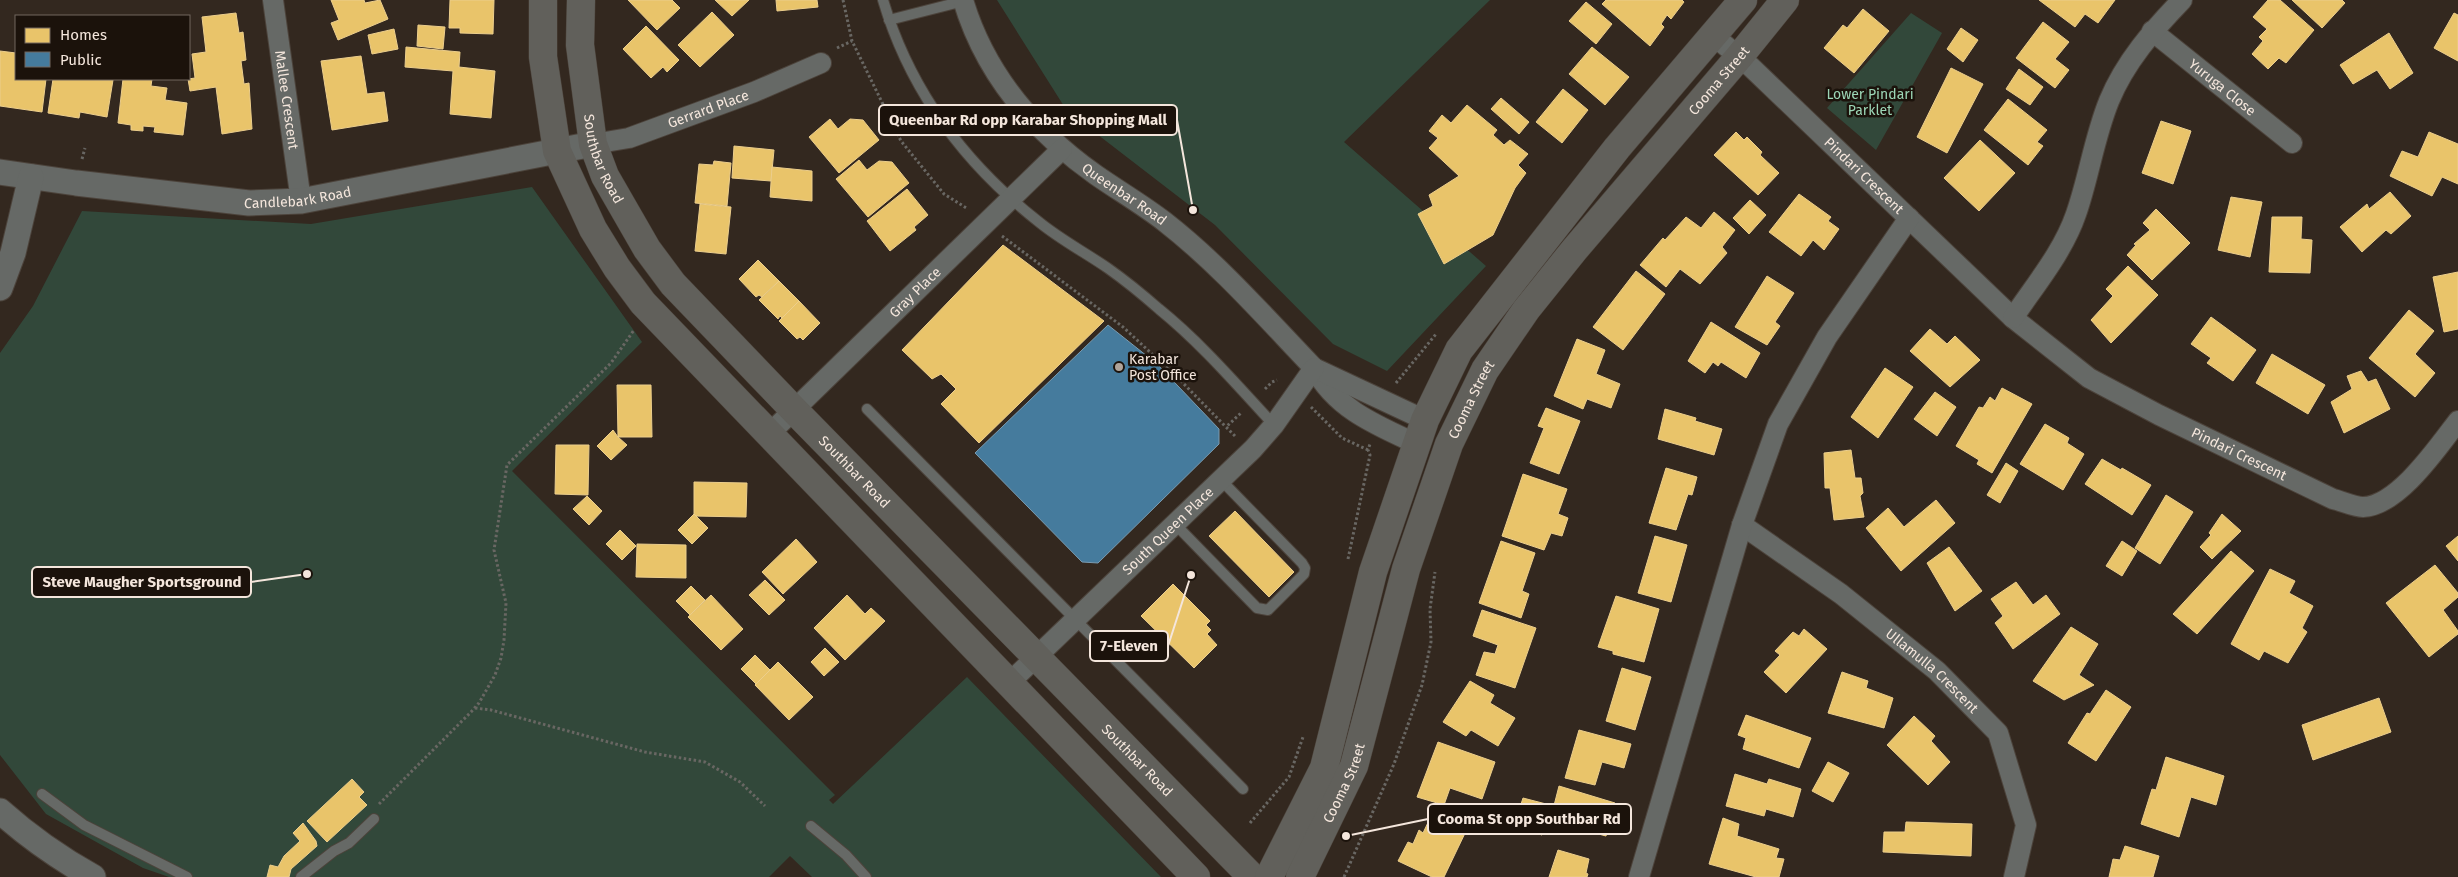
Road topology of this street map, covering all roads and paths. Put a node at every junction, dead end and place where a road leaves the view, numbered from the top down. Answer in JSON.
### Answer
{"nodes":[{"id":1,"x":273,"y":0,"type":"edge"},
{"id":2,"x":543,"y":0,"type":"edge"},
{"id":3,"x":581,"y":0,"type":"edge"},
{"id":4,"x":883,"y":0,"type":"edge"},
{"id":5,"x":1743,"y":0,"type":"edge"},
{"id":6,"x":1785,"y":0,"type":"edge"},
{"id":7,"x":2182,"y":0,"type":"edge"},
{"id":8,"x":963,"y":1,"type":"edge"},
{"id":9,"x":889,"y":20,"type":"junction"},
{"id":10,"x":2152,"y":31,"type":"junction"},
{"id":11,"x":1714,"y":36,"type":"junction"},
{"id":12,"x":1739,"y":57,"type":"junction"},
{"id":13,"x":822,"y":63,"type":"dead end"},
{"id":14,"x":2292,"y":143,"type":"dead end"},
{"id":15,"x":593,"y":144,"type":"junction"},
{"id":16,"x":1062,"y":149,"type":"junction"},
{"id":17,"x":558,"y":151,"type":"junction"},
{"id":18,"x":0,"y":172,"type":"edge"},
{"id":19,"x":31,"y":177,"type":"junction"},
{"id":20,"x":1011,"y":198,"type":"junction"},
{"id":21,"x":302,"y":201,"type":"junction"},
{"id":22,"x":1909,"y":218,"type":"junction"},
{"id":23,"x":0,"y":288,"type":"edge"},
{"id":24,"x":2013,"y":318,"type":"junction"},
{"id":25,"x":638,"y":327,"type":"dead end"},
{"id":26,"x":1314,"y":368,"type":"junction"},
{"id":27,"x":867,"y":408,"type":"dead end"},
{"id":28,"x":794,"y":410,"type":"junction"},
{"id":29,"x":2458,"y":421,"type":"edge"},
{"id":30,"x":1274,"y":425,"type":"junction"},
{"id":31,"x":1421,"y":432,"type":"junction"},
{"id":32,"x":768,"y":435,"type":"junction"},
{"id":33,"x":1449,"y":444,"type":"junction"},
{"id":34,"x":1221,"y":480,"type":"junction"},
{"id":35,"x":1175,"y":524,"type":"junction"},
{"id":36,"x":1742,"y":525,"type":"junction"},
{"id":37,"x":1436,"y":564,"type":"dead end"},
{"id":38,"x":1075,"y":620,"type":"junction"},
{"id":39,"x":1035,"y":658,"type":"junction"},
{"id":40,"x":1009,"y":683,"type":"junction"},
{"id":41,"x":475,"y":708,"type":"junction"},
{"id":42,"x":1243,"y":789,"type":"dead end"},
{"id":43,"x":42,"y":794,"type":"dead end"},
{"id":44,"x":765,"y":806,"type":"dead end"},
{"id":45,"x":0,"y":811,"type":"edge"},
{"id":46,"x":374,"y":819,"type":"joint"},
{"id":47,"x":811,"y":826,"type":"dead end"},
{"id":48,"x":93,"y":877,"type":"edge"},
{"id":49,"x":187,"y":877,"type":"edge"},
{"id":50,"x":302,"y":877,"type":"edge"},
{"id":51,"x":866,"y":877,"type":"edge"},
{"id":52,"x":1196,"y":877,"type":"edge"},
{"id":53,"x":1252,"y":877,"type":"edge"},
{"id":54,"x":1269,"y":877,"type":"edge"},
{"id":55,"x":1300,"y":877,"type":"edge"},
{"id":56,"x":1344,"y":877,"type":"edge"},
{"id":57,"x":1639,"y":877,"type":"edge"},
{"id":58,"x":2014,"y":877,"type":"edge"}],
"edges":[{"from":1,"to":21,"type":"street","name":"Mallee Crescent"},
{"from":2,"to":17,"type":"main road"},
{"from":3,"to":15,"type":"main road","name":"Southbar Road"},
{"from":4,"to":9,"type":"lane"},
{"from":5,"to":11,"type":"main road","name":"Cooma Street"},
{"from":6,"to":12,"type":"main road","name":"Cooma Street"},
{"from":7,"to":10,"type":"street"},
{"from":8,"to":9,"type":"lane"},
{"from":8,"to":16,"type":"street","name":"Queenbar Road"},
{"from":9,"to":20,"type":"lane"},
{"from":10,"to":14,"type":"street","name":"Yuruga Close"},
{"from":10,"to":24,"type":"street"},
{"from":11,"to":12,"type":"street","name":"Pindari Crescent"},
{"from":11,"to":31,"type":"main road","name":"Cooma Street"},
{"from":12,"to":22,"type":"street","name":"Pindari Crescent"},
{"from":12,"to":33,"type":"main road","name":"Cooma Street"},
{"from":13,"to":15,"type":"street","name":"Gerrard Place"},
{"from":15,"to":17,"type":"street","name":"Candlebark Road"},
{"from":15,"to":28,"type":"main road","name":"Southbar Road"},
{"from":16,"to":20,"type":"street","name":"Gray Place"},
{"from":16,"to":26,"type":"street","name":"Queenbar Road"},
{"from":17,"to":21,"type":"street","name":"Candlebark Road"},
{"from":17,"to":32,"type":"main road"},
{"from":18,"to":19,"type":"street","name":"Candlebark Road"},
{"from":19,"to":21,"type":"street","name":"Candlebark Road"},
{"from":19,"to":23,"type":"street"},
{"from":20,"to":28,"type":"street","name":"Gray Place"},
{"from":20,"to":30,"type":"lane"},
{"from":22,"to":24,"type":"street","name":"Pindari Crescent"},
{"from":22,"to":36,"type":"street"},
{"from":24,"to":29,"type":"street","name":"Pindari Crescent"},
{"from":25,"to":41,"type":"path"},
{"from":26,"to":30,"type":"street","name":"South Queen Place"},
{"from":26,"to":31,"type":"street","name":"Queenbar Road"},
{"from":27,"to":38,"type":"lane"},
{"from":28,"to":32,"type":"street","name":"Gray Place"},
{"from":28,"to":39,"type":"main road","name":"Southbar Road"},
{"from":30,"to":34,"type":"street","name":"South Queen Place"},
{"from":31,"to":33,"type":"main road"},
{"from":31,"to":54,"type":"main road","name":"Cooma Street"},
{"from":32,"to":40,"type":"main road"},
{"from":33,"to":55,"type":"main road","name":"Cooma Street"},
{"from":34,"to":35,"type":"street","name":"South Queen Place"},
{"from":34,"to":35,"type":"lane"},
{"from":35,"to":38,"type":"street","name":"South Queen Place"},
{"from":36,"to":57,"type":"street"},
{"from":36,"to":58,"type":"street","name":"Ullamulla Crescent"},
{"from":37,"to":56,"type":"path"},
{"from":38,"to":39,"type":"street","name":"South Queen Place"},
{"from":38,"to":42,"type":"lane"},
{"from":39,"to":40,"type":"street","name":"South Queen Place"},
{"from":39,"to":53,"type":"main road","name":"Southbar Road"},
{"from":40,"to":52,"type":"main road"},
{"from":41,"to":44,"type":"path"},
{"from":41,"to":46,"type":"path"},
{"from":43,"to":49,"type":"lane"},
{"from":45,"to":48,"type":"street"},
{"from":46,"to":50,"type":"lane"},
{"from":47,"to":51,"type":"lane"}]}
